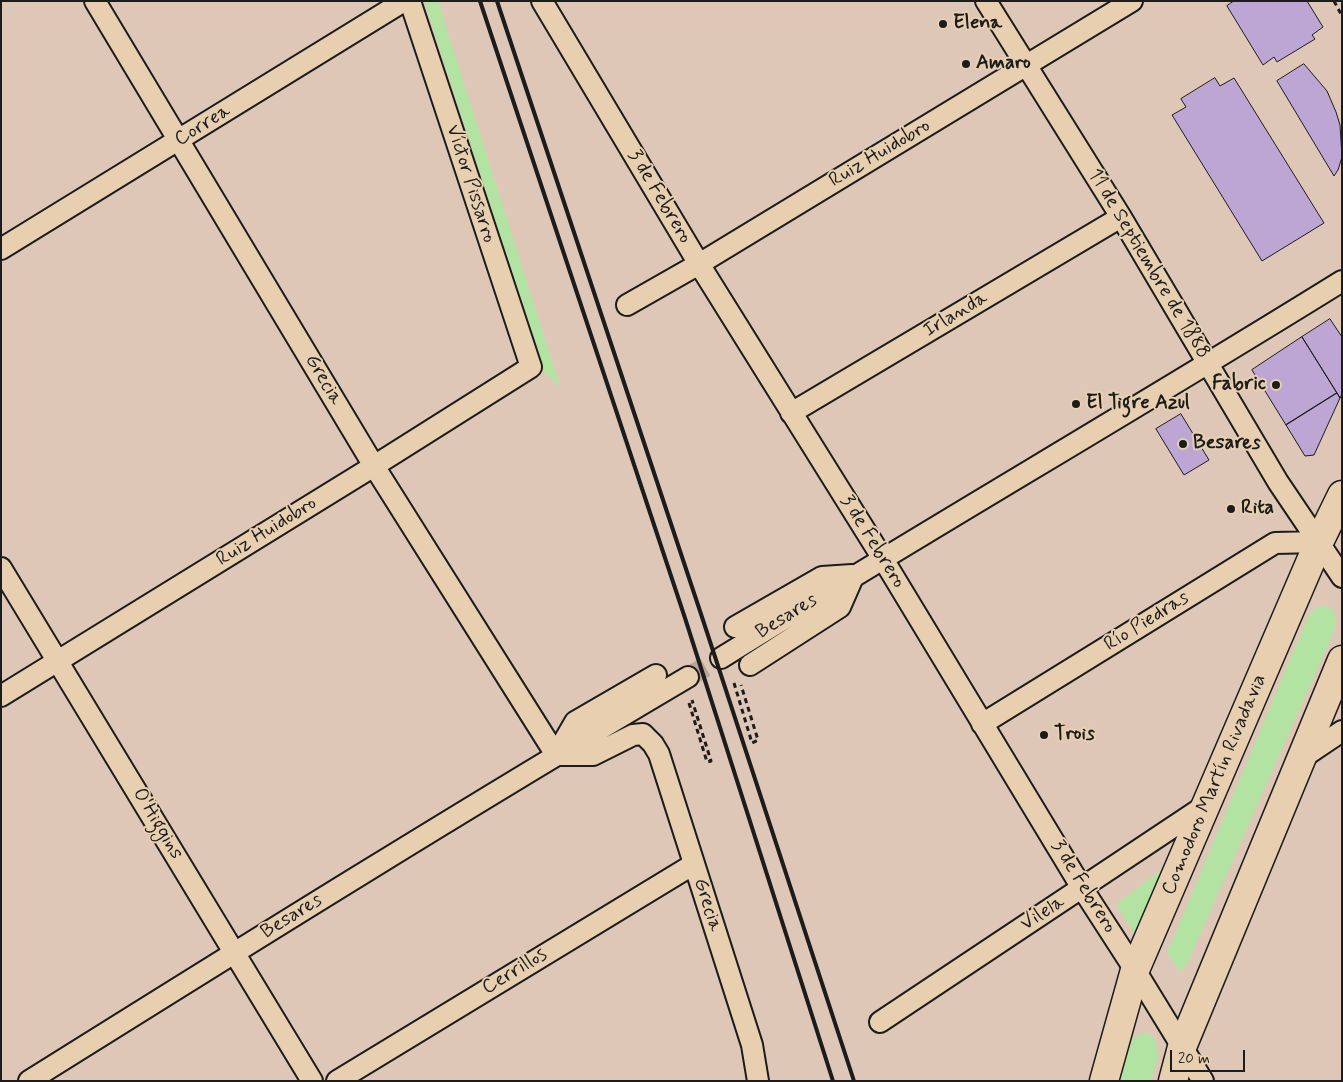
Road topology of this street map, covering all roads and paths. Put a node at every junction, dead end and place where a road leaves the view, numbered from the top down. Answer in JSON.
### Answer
{"nodes":[{"id":1,"x":95,"y":1,"type":"edge"},
{"id":2,"x":404,"y":1,"type":"edge"},
{"id":3,"x":410,"y":1,"type":"edge"},
{"id":4,"x":542,"y":1,"type":"edge"},
{"id":5,"x":986,"y":1,"type":"edge"},
{"id":6,"x":1132,"y":1,"type":"edge"},
{"id":7,"x":1334,"y":1,"type":"edge"},
{"id":8,"x":1342,"y":16,"type":"edge"},
{"id":9,"x":1026,"y":65,"type":"junction"},
{"id":10,"x":179,"y":141,"type":"junction"},
{"id":11,"x":1120,"y":217,"type":"junction"},
{"id":12,"x":1,"y":249,"type":"edge"},
{"id":13,"x":699,"y":264,"type":"junction"},
{"id":14,"x":1342,"y":281,"type":"edge"},
{"id":15,"x":627,"y":305,"type":"dead end"},
{"id":16,"x":1209,"y":364,"type":"junction"},
{"id":17,"x":531,"y":367,"type":"joint"},
{"id":18,"x":791,"y":413,"type":"junction"},
{"id":19,"x":374,"y":466,"type":"junction"},
{"id":20,"x":1342,"y":495,"type":"edge"},
{"id":21,"x":1319,"y":542,"type":"junction"},
{"id":22,"x":883,"y":558,"type":"junction"},
{"id":23,"x":1,"y":568,"type":"edge"},
{"id":24,"x":854,"y":575,"type":"junction"},
{"id":25,"x":1342,"y":577,"type":"edge"},
{"id":26,"x":735,"y":627,"type":"dead end"},
{"id":27,"x":721,"y":658,"type":"tunnel mouth"},
{"id":28,"x":1342,"y":660,"type":"edge"},
{"id":29,"x":59,"y":662,"type":"junction"},
{"id":30,"x":750,"y":665,"type":"dead end"},
{"id":31,"x":656,"y":675,"type":"dead end"},
{"id":32,"x":732,"y":676,"type":"dead end"},
{"id":33,"x":740,"y":682,"type":"dead end"},
{"id":34,"x":689,"y":690,"type":"junction"},
{"id":35,"x":1,"y":696,"type":"edge"},
{"id":36,"x":982,"y":724,"type":"junction"},
{"id":37,"x":1342,"y":731,"type":"edge"},
{"id":38,"x":556,"y":755,"type":"junction"},
{"id":39,"x":1302,"y":758,"type":"junction"},
{"id":40,"x":1206,"y":805,"type":"junction"},
{"id":41,"x":694,"y":864,"type":"junction"},
{"id":42,"x":1082,"y":888,"type":"junction"},
{"id":43,"x":234,"y":952,"type":"junction"},
{"id":44,"x":1135,"y":970,"type":"junction"},
{"id":45,"x":880,"y":1022,"type":"dead end"},
{"id":46,"x":1182,"y":1048,"type":"junction"},
{"id":47,"x":29,"y":1081,"type":"edge"},
{"id":48,"x":312,"y":1081,"type":"edge"},
{"id":49,"x":337,"y":1081,"type":"edge"},
{"id":50,"x":758,"y":1081,"type":"edge"},
{"id":51,"x":1104,"y":1081,"type":"edge"},
{"id":52,"x":1173,"y":1081,"type":"edge"},
{"id":53,"x":1203,"y":1081,"type":"edge"}],
"edges":[{"from":1,"to":10,"type":"street","name":"Grecia"},
{"from":2,"to":10,"type":"street","name":"Correa"},
{"from":3,"to":17,"type":"street","name":"Víctor Pissarro"},
{"from":4,"to":13,"type":"street","name":"3 de Febrero"},
{"from":5,"to":9,"type":"street","name":"11 de Septiembre de 1888"},
{"from":6,"to":9,"type":"street","name":"Ruiz Huidobro"},
{"from":7,"to":8,"type":"path"},
{"from":9,"to":11,"type":"street","name":"11 de Septiembre de 1888"},
{"from":9,"to":13,"type":"street","name":"Ruiz Huidobro"},
{"from":10,"to":12,"type":"street","name":"Correa"},
{"from":10,"to":19,"type":"street","name":"Grecia"},
{"from":11,"to":16,"type":"street","name":"11 de Septiembre de 1888"},
{"from":11,"to":18,"type":"street","name":"Irlanda"},
{"from":13,"to":15,"type":"street","name":"Ruiz Huidobro"},
{"from":13,"to":18,"type":"street","name":"3 de Febrero"},
{"from":14,"to":16,"type":"street","name":"Besares"},
{"from":16,"to":21,"type":"street","name":"11 de Septiembre de 1888"},
{"from":16,"to":22,"type":"street","name":"Besares"},
{"from":17,"to":19,"type":"street","name":"Ruiz Huidobro"},
{"from":18,"to":22,"type":"street","name":"3 de Febrero"},
{"from":19,"to":29,"type":"street","name":"Ruiz Huidobro"},
{"from":19,"to":38,"type":"street","name":"Grecia"},
{"from":20,"to":21,"type":"street","name":"Comodoro Martín Rivadavia"},
{"from":21,"to":25,"type":"street","name":"11 de Septiembre de 1888"},
{"from":21,"to":36,"type":"street","name":"Río Piedras"},
{"from":21,"to":40,"type":"street","name":"Comodoro Martín Rivadavia"},
{"from":22,"to":24,"type":"street","name":"Besares"},
{"from":22,"to":36,"type":"street","name":"3 de Febrero"},
{"from":23,"to":29,"type":"street","name":"O'Higgins"},
{"from":24,"to":26,"type":"street","name":"Besares"},
{"from":24,"to":27,"type":"street","name":"Besares"},
{"from":24,"to":30,"type":"street","name":"Besares"},
{"from":28,"to":39,"type":"street"},
{"from":29,"to":35,"type":"street","name":"Ruiz Huidobro"},
{"from":29,"to":43,"type":"street","name":"O'Higgins"},
{"from":31,"to":38,"type":"street","name":"Besares"},
{"from":32,"to":33,"type":"path"},
{"from":34,"to":34,"type":"path"},
{"from":34,"to":38,"type":"street","name":"Besares"},
{"from":36,"to":42,"type":"street","name":"3 de Febrero"},
{"from":37,"to":39,"type":"street"},
{"from":38,"to":41,"type":"street","name":"Grecia"},
{"from":38,"to":43,"type":"street","name":"Besares"},
{"from":39,"to":46,"type":"street"},
{"from":40,"to":42,"type":"street","name":"Vilela"},
{"from":40,"to":44,"type":"street","name":"Comodoro Martín Rivadavia"},
{"from":41,"to":49,"type":"street","name":"Cerrillos"},
{"from":41,"to":50,"type":"street","name":"Grecia"},
{"from":42,"to":44,"type":"street","name":"3 de Febrero"},
{"from":42,"to":45,"type":"street","name":"Vilela"},
{"from":43,"to":47,"type":"street","name":"Besares"},
{"from":43,"to":48,"type":"street","name":"O'Higgins"},
{"from":44,"to":46,"type":"street","name":"3 de Febrero"},
{"from":44,"to":51,"type":"street","name":"Comodoro Martín Rivadavia"},
{"from":46,"to":52,"type":"street"},
{"from":46,"to":53,"type":"street","name":"3 de Febrero"}]}
